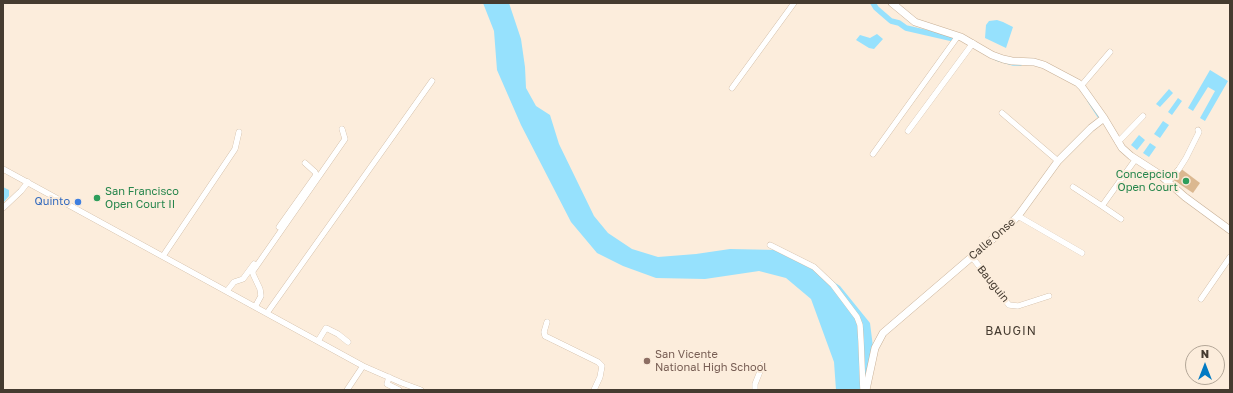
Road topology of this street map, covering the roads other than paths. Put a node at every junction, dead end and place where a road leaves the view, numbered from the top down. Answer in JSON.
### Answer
{"nodes":[{"id":1,"x":794,"y":3,"type":"edge"},
{"id":2,"x":892,"y":3,"type":"edge"},
{"id":3,"x":958,"y":36,"type":"junction"},
{"id":4,"x":973,"y":44,"type":"junction"},
{"id":5,"x":1110,"y":52,"type":"dead end"},
{"id":6,"x":432,"y":81,"type":"dead end"},
{"id":7,"x":1081,"y":86,"type":"junction"},
{"id":8,"x":732,"y":88,"type":"dead end"},
{"id":9,"x":1002,"y":113,"type":"dead end"},
{"id":10,"x":1143,"y":116,"type":"dead end"},
{"id":11,"x":1102,"y":119,"type":"junction"},
{"id":12,"x":342,"y":129,"type":"dead end"},
{"id":13,"x":1198,"y":130,"type":"dead end"},
{"id":14,"x":908,"y":131,"type":"dead end"},
{"id":15,"x":239,"y":132,"type":"dead end"},
{"id":16,"x":1118,"y":142,"type":"junction"},
{"id":17,"x":873,"y":154,"type":"dead end"},
{"id":18,"x":1058,"y":161,"type":"junction"},
{"id":19,"x":1134,"y":161,"type":"junction"},
{"id":20,"x":305,"y":163,"type":"dead end"},
{"id":21,"x":3,"y":169,"type":"edge"},
{"id":22,"x":28,"y":182,"type":"junction"},
{"id":23,"x":1168,"y":182,"type":"junction"},
{"id":24,"x":1073,"y":187,"type":"dead end"},
{"id":25,"x":1102,"y":206,"type":"junction"},
{"id":26,"x":3,"y":208,"type":"edge"},
{"id":27,"x":1018,"y":216,"type":"junction"},
{"id":28,"x":1121,"y":218,"type":"dead end"},
{"id":29,"x":1230,"y":230,"type":"edge"},
{"id":30,"x":770,"y":245,"type":"dead end"},
{"id":31,"x":1082,"y":253,"type":"dead end"},
{"id":32,"x":163,"y":256,"type":"junction"},
{"id":33,"x":972,"y":257,"type":"junction"},
{"id":34,"x":1230,"y":257,"type":"edge"},
{"id":35,"x":227,"y":292,"type":"junction"},
{"id":36,"x":1049,"y":296,"type":"dead end"},
{"id":37,"x":1201,"y":299,"type":"dead end"},
{"id":38,"x":255,"y":307,"type":"junction"},
{"id":39,"x":267,"y":313,"type":"junction"},
{"id":40,"x":547,"y":322,"type":"dead end"},
{"id":41,"x":318,"y":341,"type":"junction"},
{"id":42,"x":348,"y":342,"type":"dead end"},
{"id":43,"x":763,"y":364,"type":"dead end"},
{"id":44,"x":363,"y":366,"type":"junction"},
{"id":45,"x":389,"y":377,"type":"junction"},
{"id":46,"x":346,"y":390,"type":"edge"},
{"id":47,"x":399,"y":390,"type":"edge"},
{"id":48,"x":421,"y":390,"type":"edge"},
{"id":49,"x":594,"y":390,"type":"edge"},
{"id":50,"x":754,"y":390,"type":"edge"},
{"id":51,"x":863,"y":390,"type":"edge"},
{"id":52,"x":866,"y":390,"type":"edge"}],
"edges":[{"from":1,"to":8,"type":"street"},
{"from":2,"to":3,"type":"street"},
{"from":3,"to":4,"type":"street"},
{"from":3,"to":17,"type":"street"},
{"from":4,"to":7,"type":"street"},
{"from":4,"to":14,"type":"street"},
{"from":5,"to":7,"type":"street"},
{"from":6,"to":39,"type":"street"},
{"from":7,"to":11,"type":"street"},
{"from":9,"to":18,"type":"street"},
{"from":10,"to":16,"type":"street"},
{"from":11,"to":16,"type":"street"},
{"from":11,"to":18,"type":"street","name":"Calle Onse"},
{"from":12,"to":38,"type":"street"},
{"from":13,"to":23,"type":"street"},
{"from":15,"to":32,"type":"street"},
{"from":16,"to":19,"type":"street"},
{"from":18,"to":27,"type":"street","name":"Calle Onse"},
{"from":19,"to":23,"type":"street"},
{"from":19,"to":25,"type":"street"},
{"from":20,"to":35,"type":"street"},
{"from":21,"to":22,"type":"street"},
{"from":22,"to":26,"type":"street"},
{"from":22,"to":32,"type":"street"},
{"from":23,"to":29,"type":"street"},
{"from":24,"to":25,"type":"street"},
{"from":25,"to":28,"type":"street"},
{"from":27,"to":31,"type":"street"},
{"from":27,"to":33,"type":"street","name":"Calle Onse"},
{"from":30,"to":51,"type":"street"},
{"from":32,"to":35,"type":"street"},
{"from":33,"to":36,"type":"street","name":"Bauguin"},
{"from":33,"to":52,"type":"street","name":"Calle Onse"},
{"from":34,"to":37,"type":"street"},
{"from":35,"to":38,"type":"street"},
{"from":38,"to":39,"type":"street"},
{"from":39,"to":41,"type":"street"},
{"from":40,"to":49,"type":"street"},
{"from":41,"to":42,"type":"street"},
{"from":41,"to":44,"type":"street"},
{"from":43,"to":50,"type":"street"},
{"from":44,"to":45,"type":"street"},
{"from":44,"to":46,"type":"street"},
{"from":45,"to":47,"type":"street"},
{"from":45,"to":48,"type":"street"}]}
